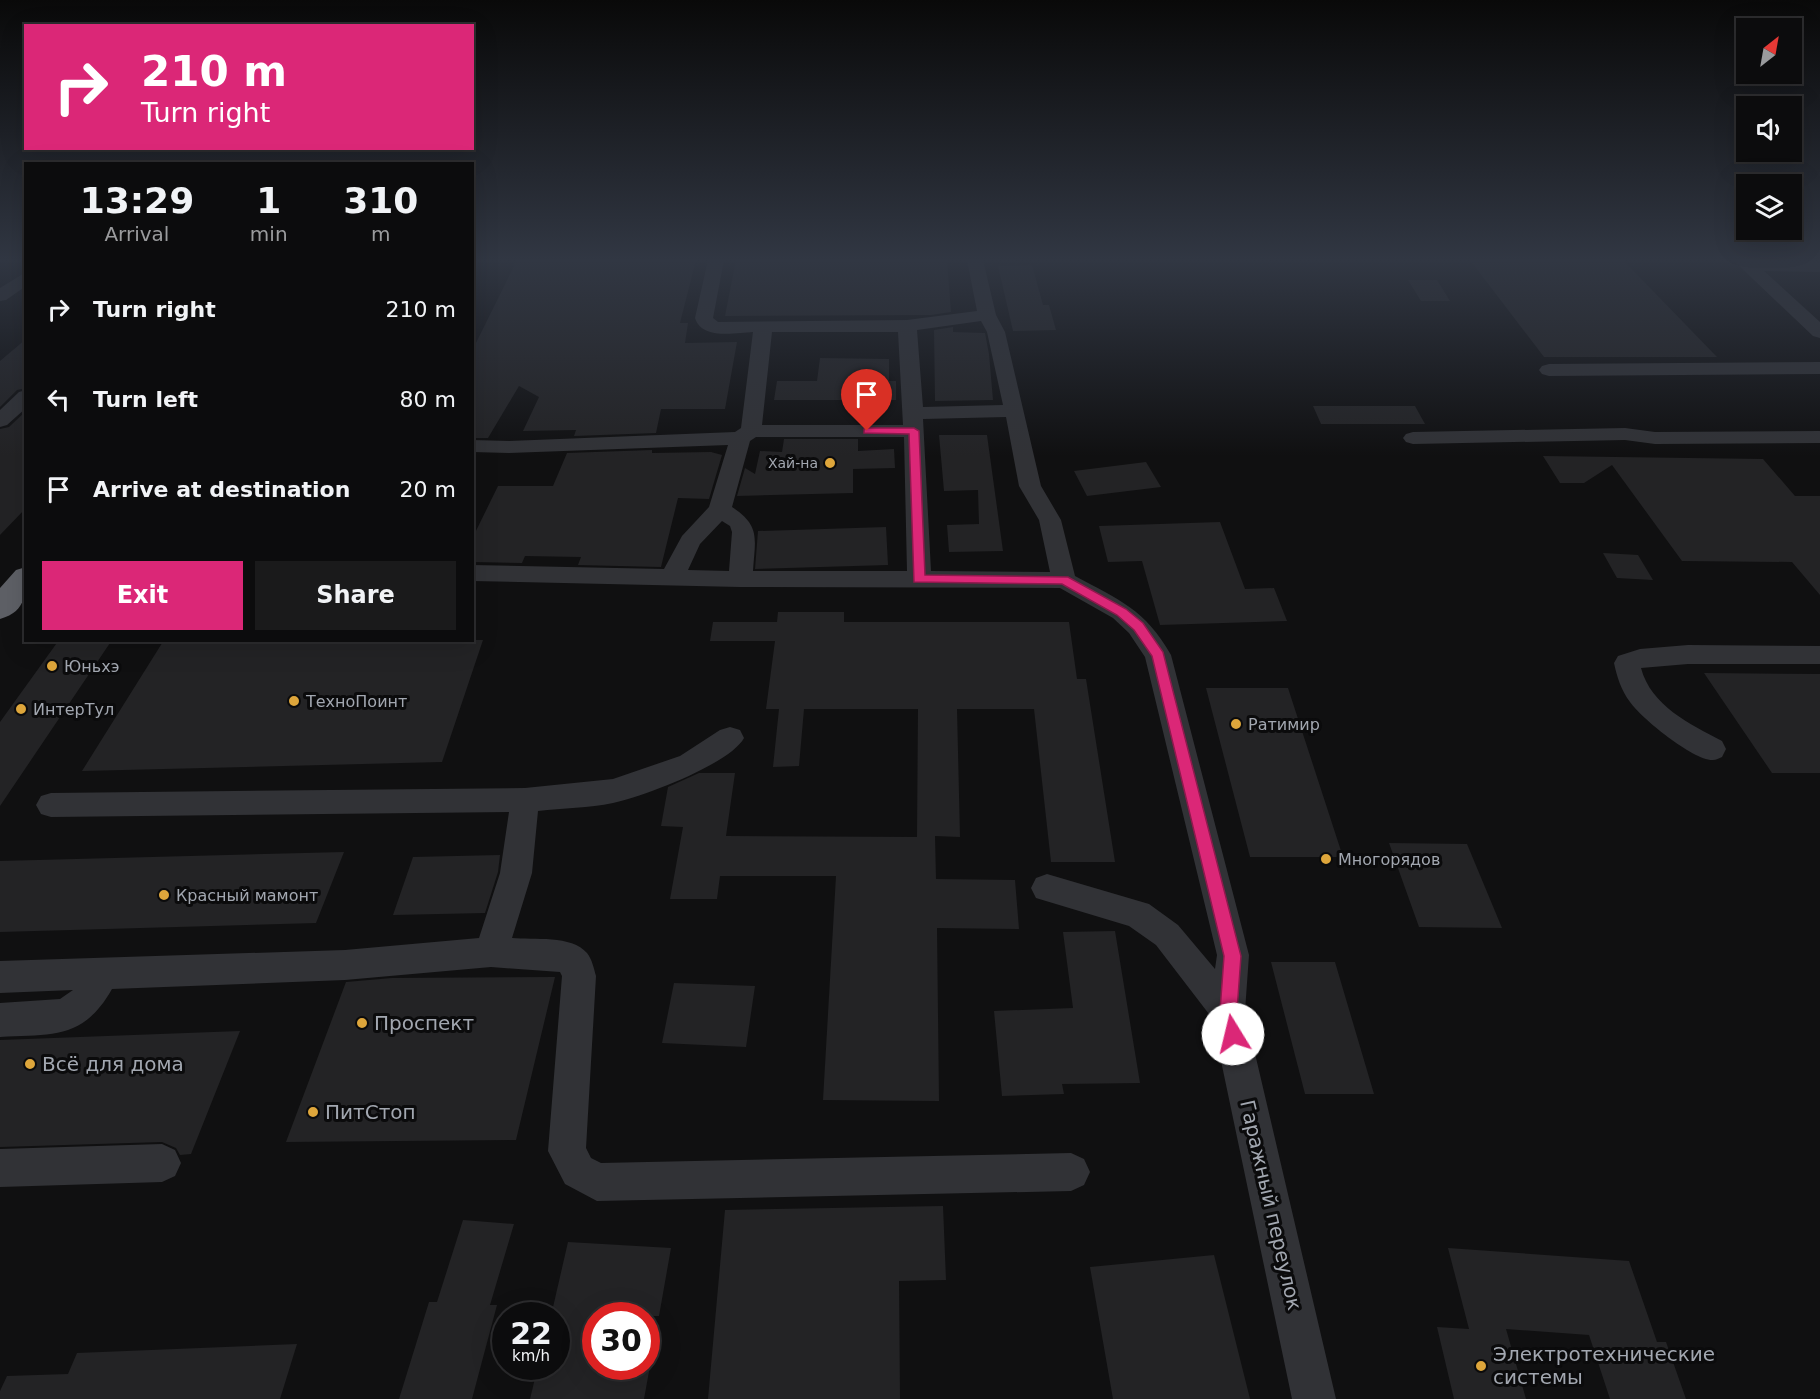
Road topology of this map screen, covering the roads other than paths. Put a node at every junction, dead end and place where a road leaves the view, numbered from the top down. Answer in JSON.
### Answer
{"nodes":[{"id":1,"x":709,"y":325,"type":"edge"},
{"id":2,"x":912,"y":325,"type":"edge"},
{"id":3,"x":992,"y":325,"type":"edge"},
{"id":4,"x":763,"y":326,"type":"junction"},
{"id":5,"x":907,"y":326,"type":"junction"},
{"id":6,"x":1820,"y":368,"type":"edge"},
{"id":7,"x":1549,"y":370,"type":"dead end"},
{"id":8,"x":24,"y":398,"type":"edge"},
{"id":9,"x":1015,"y":411,"type":"junction"},
{"id":10,"x":0,"y":421,"type":"edge"},
{"id":11,"x":913,"y":422,"type":"junction"},
{"id":12,"x":745,"y":435,"type":"junction"},
{"id":13,"x":1820,"y":437,"type":"edge"},
{"id":14,"x":1413,"y":438,"type":"dead end"},
{"id":15,"x":474,"y":446,"type":"edge"},
{"id":16,"x":720,"y":509,"type":"junction"},
{"id":17,"x":474,"y":573,"type":"edge"},
{"id":18,"x":672,"y":578,"type":"junction"},
{"id":19,"x":24,"y":579,"type":"edge"},
{"id":20,"x":740,"y":579,"type":"junction"},
{"id":21,"x":919,"y":579,"type":"junction"},
{"id":22,"x":1064,"y":580,"type":"junction"},
{"id":23,"x":0,"y":608,"type":"edge"},
{"id":24,"x":1820,"y":655,"type":"edge"},
{"id":25,"x":730,"y":738,"type":"dead end"},
{"id":26,"x":1712,"y":749,"type":"dead end"},
{"id":27,"x":525,"y":800,"type":"junction"},
{"id":28,"x":51,"y":805,"type":"dead end"},
{"id":29,"x":1047,"y":888,"type":"dead end"},
{"id":30,"x":491,"y":952,"type":"junction"},
{"id":31,"x":102,"y":974,"type":"junction"},
{"id":32,"x":0,"y":977,"type":"edge"},
{"id":33,"x":1228,"y":1011,"type":"junction"},
{"id":34,"x":0,"y":1020,"type":"edge"},
{"id":35,"x":162,"y":1163,"type":"dead end"},
{"id":36,"x":0,"y":1168,"type":"edge"},
{"id":37,"x":1071,"y":1172,"type":"dead end"},
{"id":38,"x":1314,"y":1399,"type":"edge"}],
"edges":[{"from":1,"to":4,"type":"street"},
{"from":2,"to":5,"type":"street"},
{"from":3,"to":9,"type":"street"},
{"from":4,"to":5,"type":"street"},
{"from":4,"to":12,"type":"street"},
{"from":5,"to":11,"type":"street"},
{"from":6,"to":7,"type":"street"},
{"from":8,"to":10,"type":"street"},
{"from":9,"to":11,"type":"street"},
{"from":9,"to":22,"type":"street"},
{"from":11,"to":12,"type":"street"},
{"from":11,"to":21,"type":"street"},
{"from":12,"to":15,"type":"street"},
{"from":12,"to":16,"type":"street"},
{"from":13,"to":14,"type":"street"},
{"from":16,"to":18,"type":"street"},
{"from":16,"to":20,"type":"street"},
{"from":17,"to":18,"type":"street"},
{"from":18,"to":20,"type":"street"},
{"from":19,"to":23,"type":"highway"},
{"from":20,"to":21,"type":"street"},
{"from":21,"to":22,"type":"street"},
{"from":22,"to":33,"type":"street"},
{"from":24,"to":26,"type":"street"},
{"from":25,"to":27,"type":"street"},
{"from":27,"to":28,"type":"street"},
{"from":27,"to":30,"type":"street"},
{"from":29,"to":33,"type":"street"},
{"from":30,"to":31,"type":"street"},
{"from":30,"to":37,"type":"street"},
{"from":31,"to":32,"type":"street"},
{"from":31,"to":34,"type":"street"},
{"from":33,"to":38,"type":"street","name":"Гаражный переулок"},
{"from":35,"to":36,"type":"street"}]}
